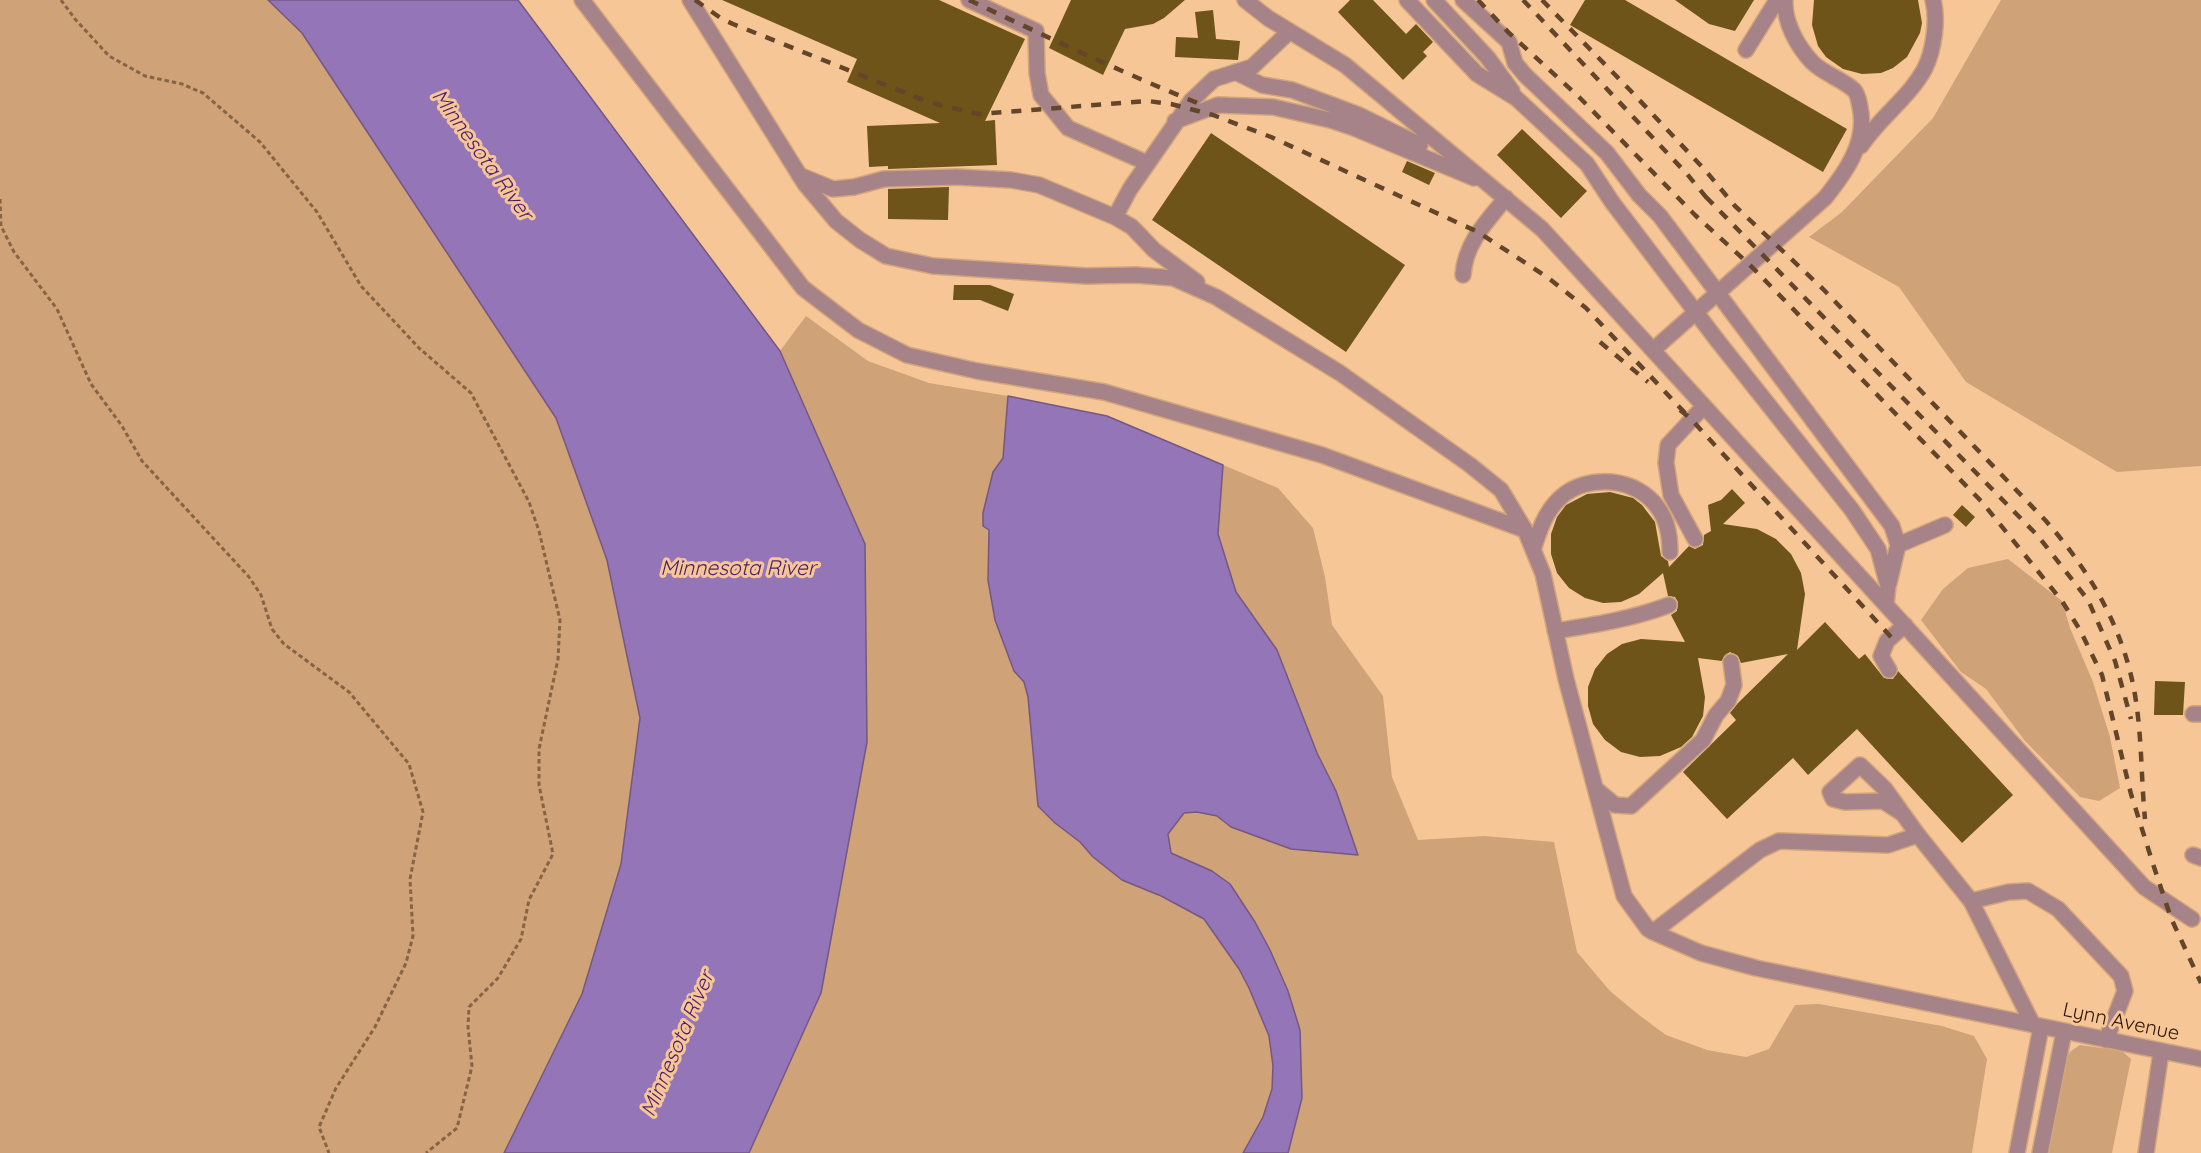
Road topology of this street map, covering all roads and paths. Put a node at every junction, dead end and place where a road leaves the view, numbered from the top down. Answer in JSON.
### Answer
{"nodes":[{"id":1,"x":61,"y":0,"type":"edge"},
{"id":2,"x":582,"y":0,"type":"edge"},
{"id":3,"x":690,"y":0,"type":"edge"},
{"id":4,"x":969,"y":0,"type":"edge"},
{"id":5,"x":1245,"y":0,"type":"edge"},
{"id":6,"x":1407,"y":0,"type":"edge"},
{"id":7,"x":1434,"y":0,"type":"edge"},
{"id":8,"x":1463,"y":0,"type":"edge"},
{"id":9,"x":1777,"y":0,"type":"edge"},
{"id":10,"x":1785,"y":0,"type":"edge"},
{"id":11,"x":1934,"y":0,"type":"edge"},
{"id":12,"x":1289,"y":32,"type":"junction"},
{"id":13,"x":1746,"y":51,"type":"dead end"},
{"id":14,"x":1235,"y":72,"type":"junction"},
{"id":15,"x":1516,"y":98,"type":"junction"},
{"id":16,"x":1175,"y":122,"type":"junction"},
{"id":17,"x":1852,"y":158,"type":"junction"},
{"id":18,"x":1148,"y":163,"type":"junction"},
{"id":19,"x":799,"y":175,"type":"junction"},
{"id":20,"x":1485,"y":180,"type":"junction"},
{"id":21,"x":833,"y":189,"type":"junction"},
{"id":22,"x":1506,"y":198,"type":"junction"},
{"id":23,"x":0,"y":199,"type":"edge"},
{"id":24,"x":1115,"y":217,"type":"junction"},
{"id":25,"x":836,"y":221,"type":"junction"},
{"id":26,"x":1463,"y":275,"type":"dead end"},
{"id":27,"x":1718,"y":293,"type":"junction"},
{"id":28,"x":1216,"y":297,"type":"junction"},
{"id":29,"x":1696,"y":312,"type":"junction"},
{"id":30,"x":1653,"y":350,"type":"junction"},
{"id":31,"x":1704,"y":406,"type":"junction"},
{"id":32,"x":1945,"y":525,"type":"dead end"},
{"id":33,"x":1525,"y":530,"type":"junction"},
{"id":34,"x":1695,"y":539,"type":"dead end"},
{"id":35,"x":1898,"y":545,"type":"junction"},
{"id":36,"x":1533,"y":550,"type":"junction"},
{"id":37,"x":1670,"y":552,"type":"dead end"},
{"id":38,"x":1887,"y":589,"type":"junction"},
{"id":39,"x":1669,"y":605,"type":"dead end"},
{"id":40,"x":1886,"y":605,"type":"junction"},
{"id":41,"x":1905,"y":625,"type":"junction"},
{"id":42,"x":1556,"y":631,"type":"junction"},
{"id":43,"x":1731,"y":662,"type":"dead end"},
{"id":44,"x":1889,"y":670,"type":"dead end"},
{"id":45,"x":1597,"y":790,"type":"junction"},
{"id":46,"x":1903,"y":814,"type":"dead end"},
{"id":47,"x":1918,"y":835,"type":"junction"},
{"id":48,"x":1971,"y":901,"type":"junction"},
{"id":49,"x":2192,"y":919,"type":"dead end"},
{"id":50,"x":1653,"y":932,"type":"junction"},
{"id":51,"x":2037,"y":1026,"type":"junction"},
{"id":52,"x":2064,"y":1032,"type":"junction"},
{"id":53,"x":2106,"y":1040,"type":"junction"},
{"id":54,"x":2161,"y":1052,"type":"junction"},
{"id":55,"x":2201,"y":1059,"type":"edge"},
{"id":56,"x":328,"y":1153,"type":"edge"},
{"id":57,"x":426,"y":1153,"type":"edge"},
{"id":58,"x":2017,"y":1153,"type":"edge"},
{"id":59,"x":2040,"y":1153,"type":"edge"},
{"id":60,"x":2146,"y":1153,"type":"edge"}],
"edges":[{"from":1,"to":57,"type":"path"},
{"from":2,"to":33,"type":"street"},
{"from":3,"to":19,"type":"street"},
{"from":4,"to":18,"type":"street"},
{"from":5,"to":12,"type":"street"},
{"from":6,"to":15,"type":"street"},
{"from":7,"to":15,"type":"street"},
{"from":8,"to":27,"type":"street"},
{"from":9,"to":13,"type":"street"},
{"from":10,"to":17,"type":"street"},
{"from":11,"to":17,"type":"street"},
{"from":12,"to":14,"type":"street"},
{"from":12,"to":20,"type":"street"},
{"from":14,"to":16,"type":"street"},
{"from":14,"to":20,"type":"street"},
{"from":15,"to":29,"type":"street"},
{"from":16,"to":18,"type":"street"},
{"from":16,"to":20,"type":"street"},
{"from":17,"to":27,"type":"street"},
{"from":18,"to":24,"type":"street"},
{"from":19,"to":21,"type":"street"},
{"from":19,"to":25,"type":"street"},
{"from":20,"to":22,"type":"street"},
{"from":21,"to":24,"type":"street"},
{"from":21,"to":25,"type":"street"},
{"from":22,"to":26,"type":"street"},
{"from":22,"to":30,"type":"street"},
{"from":23,"to":56,"type":"path"},
{"from":24,"to":28,"type":"street"},
{"from":25,"to":28,"type":"street"},
{"from":27,"to":29,"type":"street"},
{"from":27,"to":35,"type":"street"},
{"from":28,"to":33,"type":"street"},
{"from":29,"to":30,"type":"street"},
{"from":29,"to":38,"type":"street"},
{"from":30,"to":31,"type":"street"},
{"from":31,"to":34,"type":"street"},
{"from":31,"to":40,"type":"street"},
{"from":32,"to":35,"type":"street"},
{"from":33,"to":36,"type":"street"},
{"from":35,"to":38,"type":"street"},
{"from":36,"to":37,"type":"street"},
{"from":36,"to":42,"type":"street"},
{"from":38,"to":40,"type":"street"},
{"from":39,"to":42,"type":"street"},
{"from":40,"to":41,"type":"street"},
{"from":41,"to":44,"type":"street"},
{"from":41,"to":49,"type":"street"},
{"from":42,"to":45,"type":"street"},
{"from":43,"to":45,"type":"street"},
{"from":45,"to":50,"type":"street"},
{"from":46,"to":47,"type":"street"},
{"from":47,"to":48,"type":"street"},
{"from":47,"to":50,"type":"street"},
{"from":48,"to":51,"type":"street"},
{"from":48,"to":53,"type":"street"},
{"from":50,"to":51,"type":"street","name":"Lynn Avenue"},
{"from":51,"to":52,"type":"street","name":"Lynn Avenue"},
{"from":51,"to":58,"type":"street"},
{"from":52,"to":53,"type":"street","name":"Lynn Avenue"},
{"from":52,"to":59,"type":"street"},
{"from":53,"to":54,"type":"street","name":"Lynn Avenue"},
{"from":54,"to":55,"type":"street","name":"Lynn Avenue"},
{"from":54,"to":60,"type":"street"}]}
